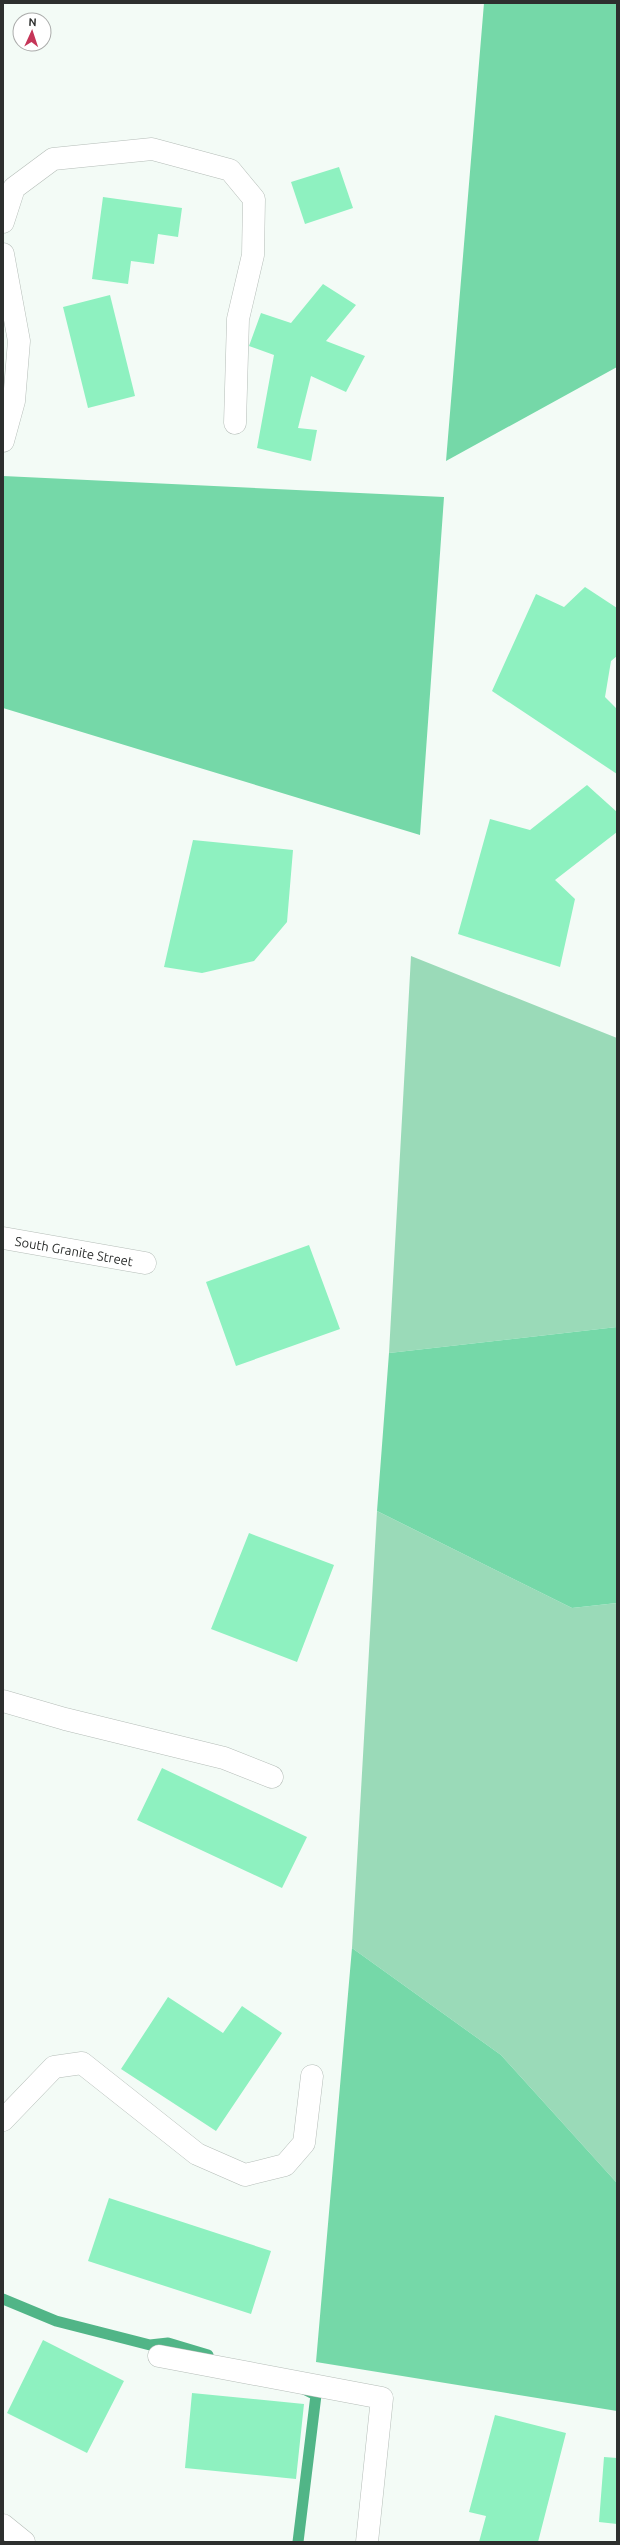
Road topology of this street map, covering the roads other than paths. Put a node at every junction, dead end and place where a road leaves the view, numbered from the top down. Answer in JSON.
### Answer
{"nodes":[{"id":1,"x":3,"y":222,"type":"edge"},
{"id":2,"x":3,"y":254,"type":"edge"},
{"id":3,"x":235,"y":423,"type":"dead end"},
{"id":4,"x":3,"y":441,"type":"edge"},
{"id":5,"x":3,"y":1238,"type":"edge"},
{"id":6,"x":145,"y":1263,"type":"dead end"},
{"id":7,"x":3,"y":1701,"type":"edge"},
{"id":8,"x":272,"y":1777,"type":"dead end"},
{"id":9,"x":312,"y":2076,"type":"dead end"},
{"id":10,"x":3,"y":2120,"type":"edge"},
{"id":11,"x":159,"y":2356,"type":"dead end"},
{"id":12,"x":3,"y":2525,"type":"edge"},
{"id":13,"x":24,"y":2542,"type":"edge"},
{"id":14,"x":367,"y":2542,"type":"edge"}],
"edges":[{"from":1,"to":3,"type":"street"},
{"from":2,"to":4,"type":"street"},
{"from":5,"to":6,"type":"street","name":"South Granite Street"},
{"from":7,"to":8,"type":"street"},
{"from":9,"to":10,"type":"street"},
{"from":11,"to":14,"type":"street"},
{"from":12,"to":13,"type":"street"}]}
